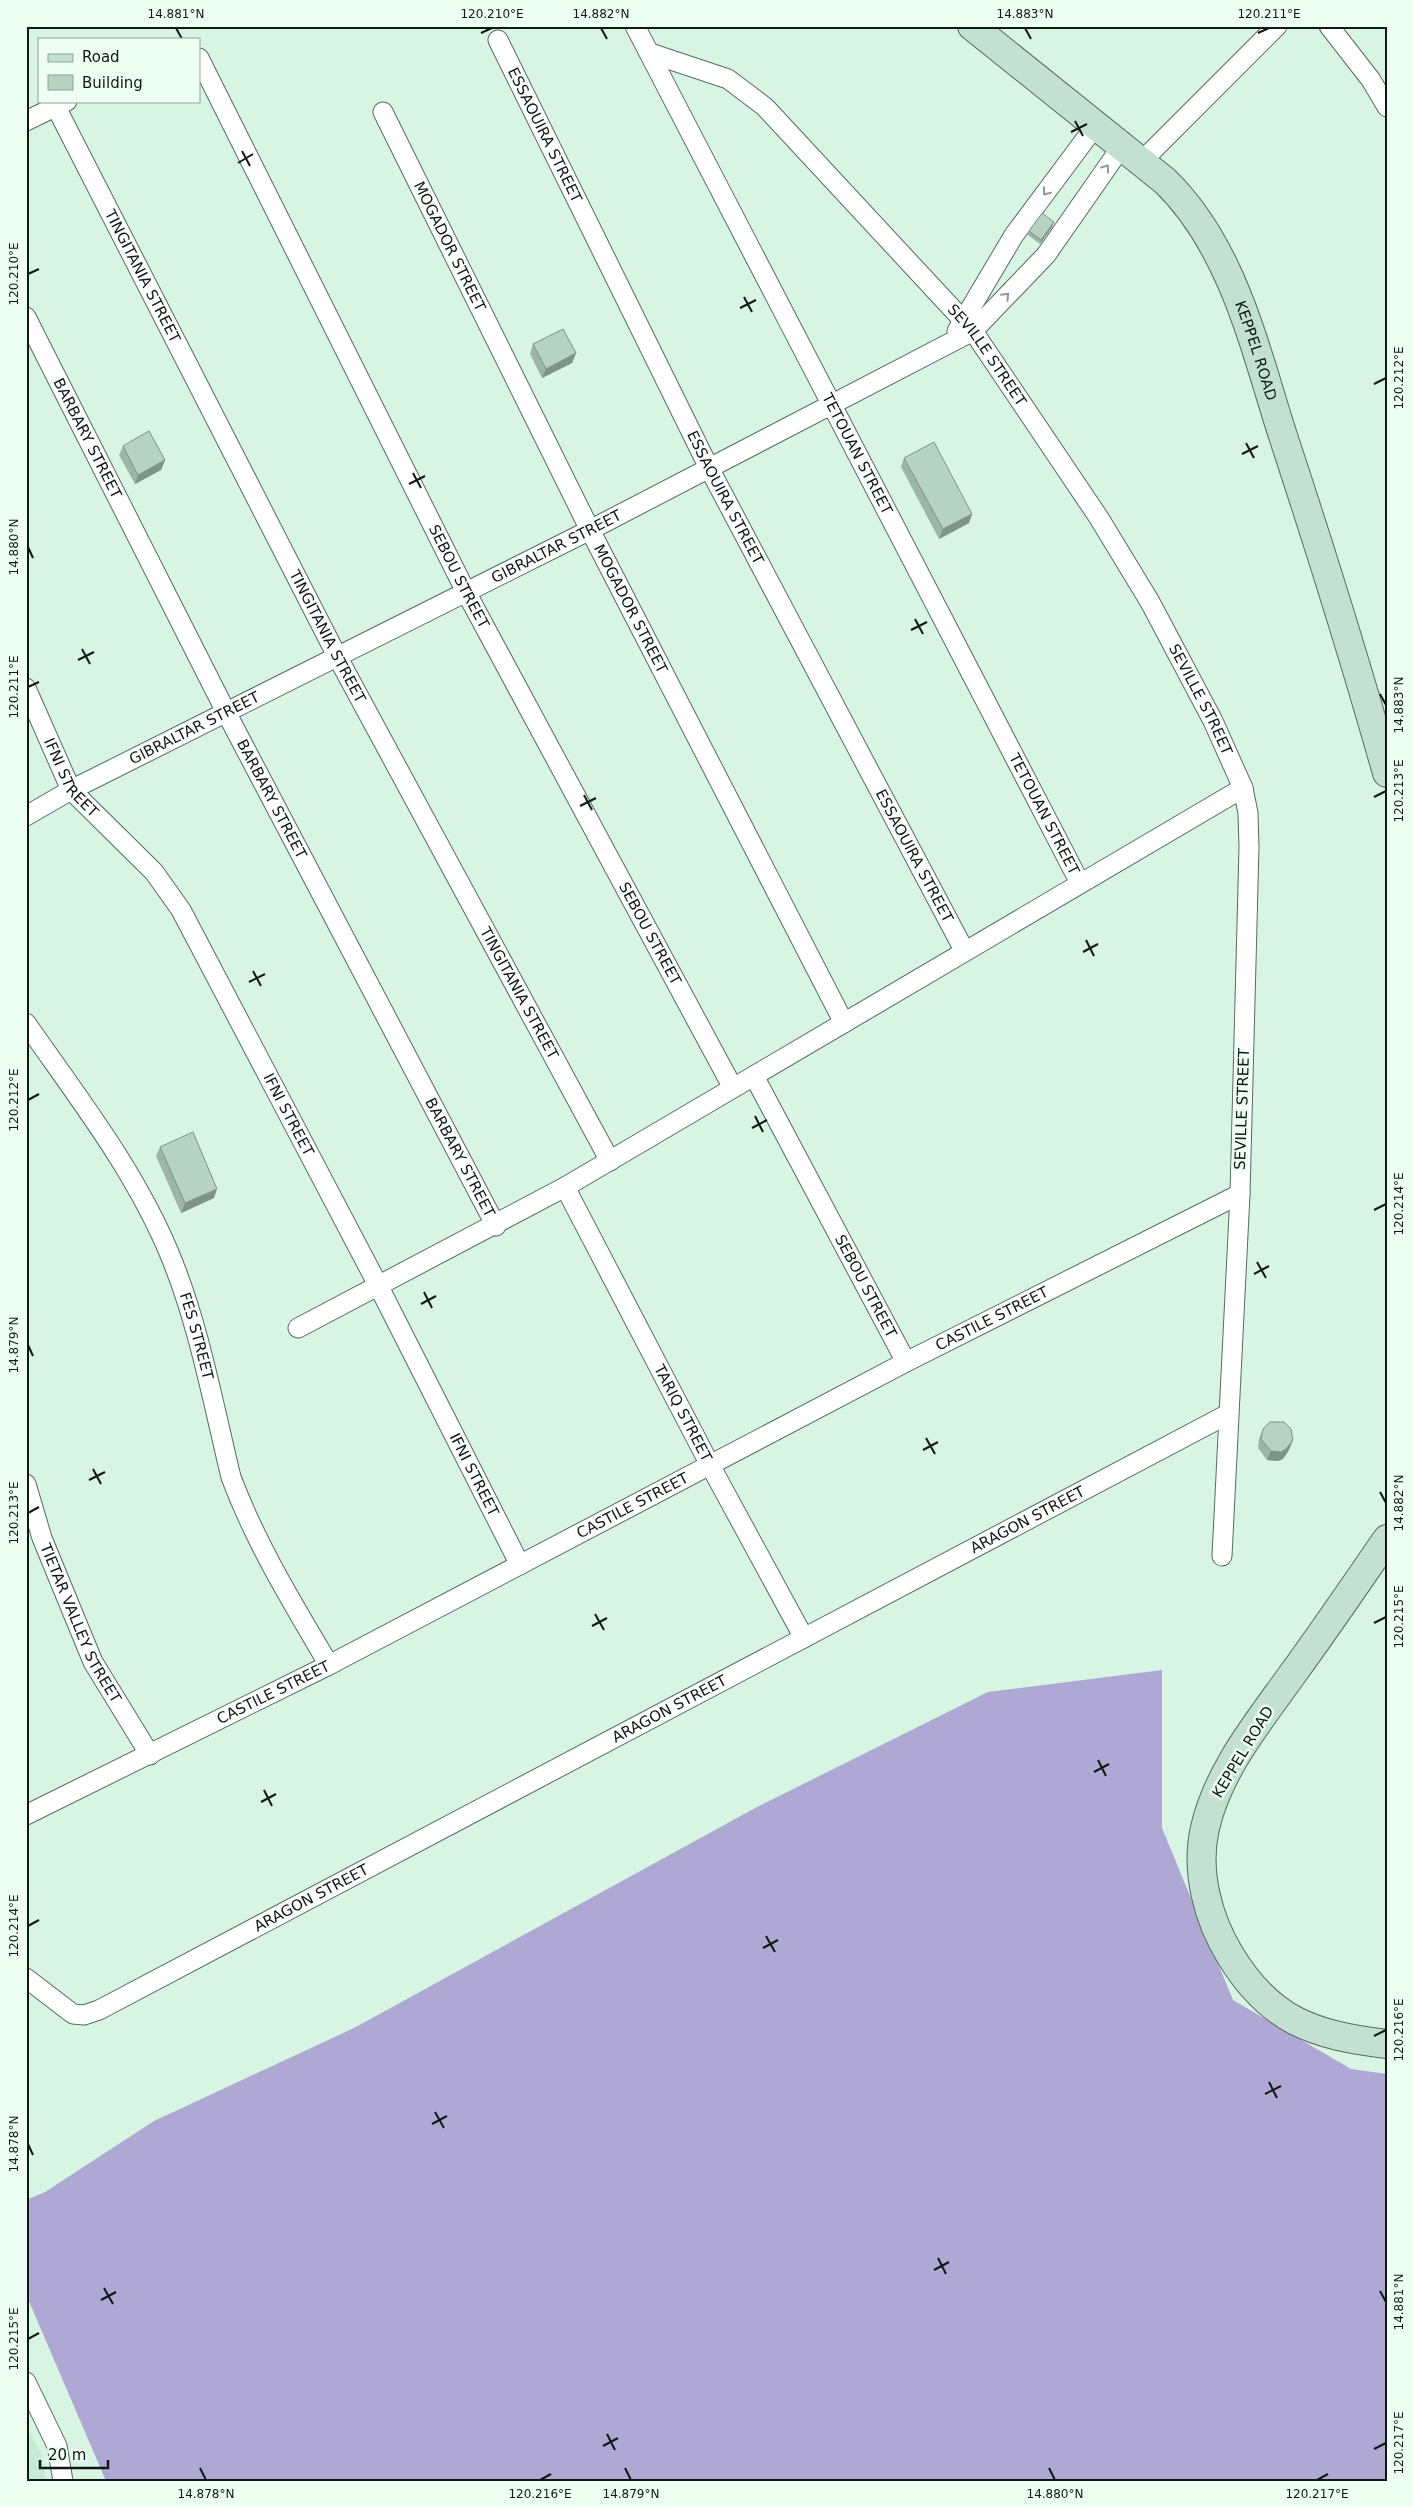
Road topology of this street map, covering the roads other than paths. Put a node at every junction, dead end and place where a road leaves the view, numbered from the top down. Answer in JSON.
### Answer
{"nodes":[{"id":1,"x":635,"y":26,"type":"edge"},
{"id":2,"x":972,"y":26,"type":"edge"},
{"id":3,"x":1277,"y":26,"type":"edge"},
{"id":4,"x":1330,"y":26,"type":"edge"},
{"id":5,"x":498,"y":40,"type":"dead end"},
{"id":6,"x":650,"y":53,"type":"junction"},
{"id":7,"x":200,"y":60,"type":"edge"},
{"id":8,"x":61,"y":104,"type":"edge"},
{"id":9,"x":1387,"y":107,"type":"edge"},
{"id":10,"x":383,"y":112,"type":"dead end"},
{"id":11,"x":26,"y":122,"type":"edge"},
{"id":12,"x":1096,"y":125,"type":"junction"},
{"id":13,"x":1132,"y":153,"type":"junction"},
{"id":14,"x":26,"y":317,"type":"edge"},
{"id":15,"x":968,"y":325,"type":"junction"},
{"id":16,"x":832,"y":405,"type":"junction"},
{"id":17,"x":709,"y":468,"type":"junction"},
{"id":18,"x":590,"y":530,"type":"junction"},
{"id":19,"x":466,"y":592,"type":"junction"},
{"id":20,"x":338,"y":658,"type":"junction"},
{"id":21,"x":26,"y":688,"type":"edge"},
{"id":22,"x":227,"y":714,"type":"junction"},
{"id":23,"x":1387,"y":774,"type":"edge"},
{"id":24,"x":1243,"y":788,"type":"junction"},
{"id":25,"x":71,"y":790,"type":"junction"},
{"id":26,"x":26,"y":816,"type":"edge"},
{"id":27,"x":1080,"y":883,"type":"junction"},
{"id":28,"x":964,"y":950,"type":"junction"},
{"id":29,"x":844,"y":1022,"type":"junction"},
{"id":30,"x":26,"y":1023,"type":"edge"},
{"id":31,"x":754,"y":1076,"type":"junction"},
{"id":32,"x":733,"y":1088,"type":"junction"},
{"id":33,"x":610,"y":1161,"type":"junction"},
{"id":34,"x":565,"y":1187,"type":"junction"},
{"id":35,"x":1240,"y":1194,"type":"junction"},
{"id":36,"x":496,"y":1226,"type":"junction"},
{"id":37,"x":379,"y":1287,"type":"junction"},
{"id":38,"x":298,"y":1328,"type":"dead end"},
{"id":39,"x":906,"y":1362,"type":"junction"},
{"id":40,"x":1228,"y":1414,"type":"junction"},
{"id":41,"x":710,"y":1465,"type":"junction"},
{"id":42,"x":26,"y":1484,"type":"edge"},
{"id":43,"x":1387,"y":1539,"type":"edge"},
{"id":44,"x":1222,"y":1556,"type":"dead end"},
{"id":45,"x":520,"y":1565,"type":"junction"},
{"id":46,"x":804,"y":1638,"type":"junction"},
{"id":47,"x":329,"y":1665,"type":"junction"},
{"id":48,"x":150,"y":1755,"type":"junction"},
{"id":49,"x":26,"y":1815,"type":"edge"},
{"id":50,"x":26,"y":1978,"type":"edge"},
{"id":51,"x":1387,"y":2044,"type":"edge"},
{"id":52,"x":26,"y":2382,"type":"edge"},
{"id":53,"x":63,"y":2481,"type":"edge"}],
"edges":[{"from":1,"to":6,"type":"street","name":"TETOUAN STREET"},
{"from":2,"to":12,"type":"street","name":"KEPPEL ROAD"},
{"from":3,"to":13,"type":"street"},
{"from":4,"to":9,"type":"street"},
{"from":5,"to":17,"type":"street","name":"ESSAOUIRA STREET"},
{"from":6,"to":15,"type":"street","name":"SEVILLE STREET"},
{"from":6,"to":16,"type":"street","name":"TETOUAN STREET"},
{"from":7,"to":19,"type":"street","name":"SEBOU STREET"},
{"from":8,"to":11,"type":"street"},
{"from":8,"to":20,"type":"street","name":"TINGITANIA STREET"},
{"from":10,"to":18,"type":"street","name":"MOGADOR STREET"},
{"from":12,"to":13,"type":"street","name":"KEPPEL ROAD"},
{"from":12,"to":15,"type":"street","one_way":true},
{"from":15,"to":13,"type":"street","one_way":true},
{"from":13,"to":23,"type":"street","name":"KEPPEL ROAD"},
{"from":14,"to":22,"type":"street","name":"BARBARY STREET"},
{"from":15,"to":16,"type":"street","name":"GIBRALTAR STREET"},
{"from":15,"to":24,"type":"street","name":"SEVILLE STREET"},
{"from":16,"to":17,"type":"street","name":"GIBRALTAR STREET"},
{"from":16,"to":27,"type":"street","name":"TETOUAN STREET"},
{"from":17,"to":18,"type":"street","name":"GIBRALTAR STREET"},
{"from":17,"to":28,"type":"street","name":"ESSAOUIRA STREET"},
{"from":18,"to":19,"type":"street","name":"GIBRALTAR STREET"},
{"from":18,"to":29,"type":"street","name":"MOGADOR STREET"},
{"from":19,"to":20,"type":"street","name":"GIBRALTAR STREET"},
{"from":19,"to":32,"type":"street","name":"SEBOU STREET"},
{"from":20,"to":22,"type":"street","name":"GIBRALTAR STREET"},
{"from":20,"to":33,"type":"street","name":"TINGITANIA STREET"},
{"from":21,"to":25,"type":"street","name":"IFNI STREET"},
{"from":22,"to":25,"type":"street","name":"GIBRALTAR STREET"},
{"from":22,"to":36,"type":"street","name":"BARBARY STREET"},
{"from":24,"to":27,"type":"street"},
{"from":24,"to":35,"type":"street","name":"SEVILLE STREET"},
{"from":25,"to":26,"type":"street","name":"GIBRALTAR STREET"},
{"from":25,"to":37,"type":"street","name":"IFNI STREET"},
{"from":27,"to":28,"type":"street"},
{"from":28,"to":29,"type":"street"},
{"from":29,"to":31,"type":"street"},
{"from":30,"to":47,"type":"street","name":"FES STREET"},
{"from":31,"to":32,"type":"street"},
{"from":31,"to":39,"type":"street","name":"SEBOU STREET"},
{"from":32,"to":33,"type":"street"},
{"from":33,"to":34,"type":"street"},
{"from":34,"to":36,"type":"street"},
{"from":34,"to":41,"type":"street","name":"TARIQ STREET"},
{"from":35,"to":39,"type":"street","name":"CASTILE STREET"},
{"from":35,"to":40,"type":"street","name":"SEVILLE STREET"},
{"from":36,"to":37,"type":"street"},
{"from":37,"to":38,"type":"street"},
{"from":37,"to":45,"type":"street","name":"IFNI STREET"},
{"from":39,"to":41,"type":"street","name":"CASTILE STREET"},
{"from":40,"to":44,"type":"street","name":"SEVILLE STREET"},
{"from":40,"to":46,"type":"street","name":"ARAGON STREET"},
{"from":41,"to":45,"type":"street","name":"CASTILE STREET"},
{"from":41,"to":46,"type":"street","name":"TARIQ STREET"},
{"from":42,"to":48,"type":"street","name":"TIETAR VALLEY STREET"},
{"from":43,"to":51,"type":"street","name":"KEPPEL ROAD"},
{"from":45,"to":47,"type":"street","name":"CASTILE STREET"},
{"from":46,"to":50,"type":"street","name":"ARAGON STREET"},
{"from":47,"to":48,"type":"street","name":"CASTILE STREET"},
{"from":48,"to":49,"type":"street","name":"CASTILE STREET"},
{"from":52,"to":53,"type":"street"}]}
